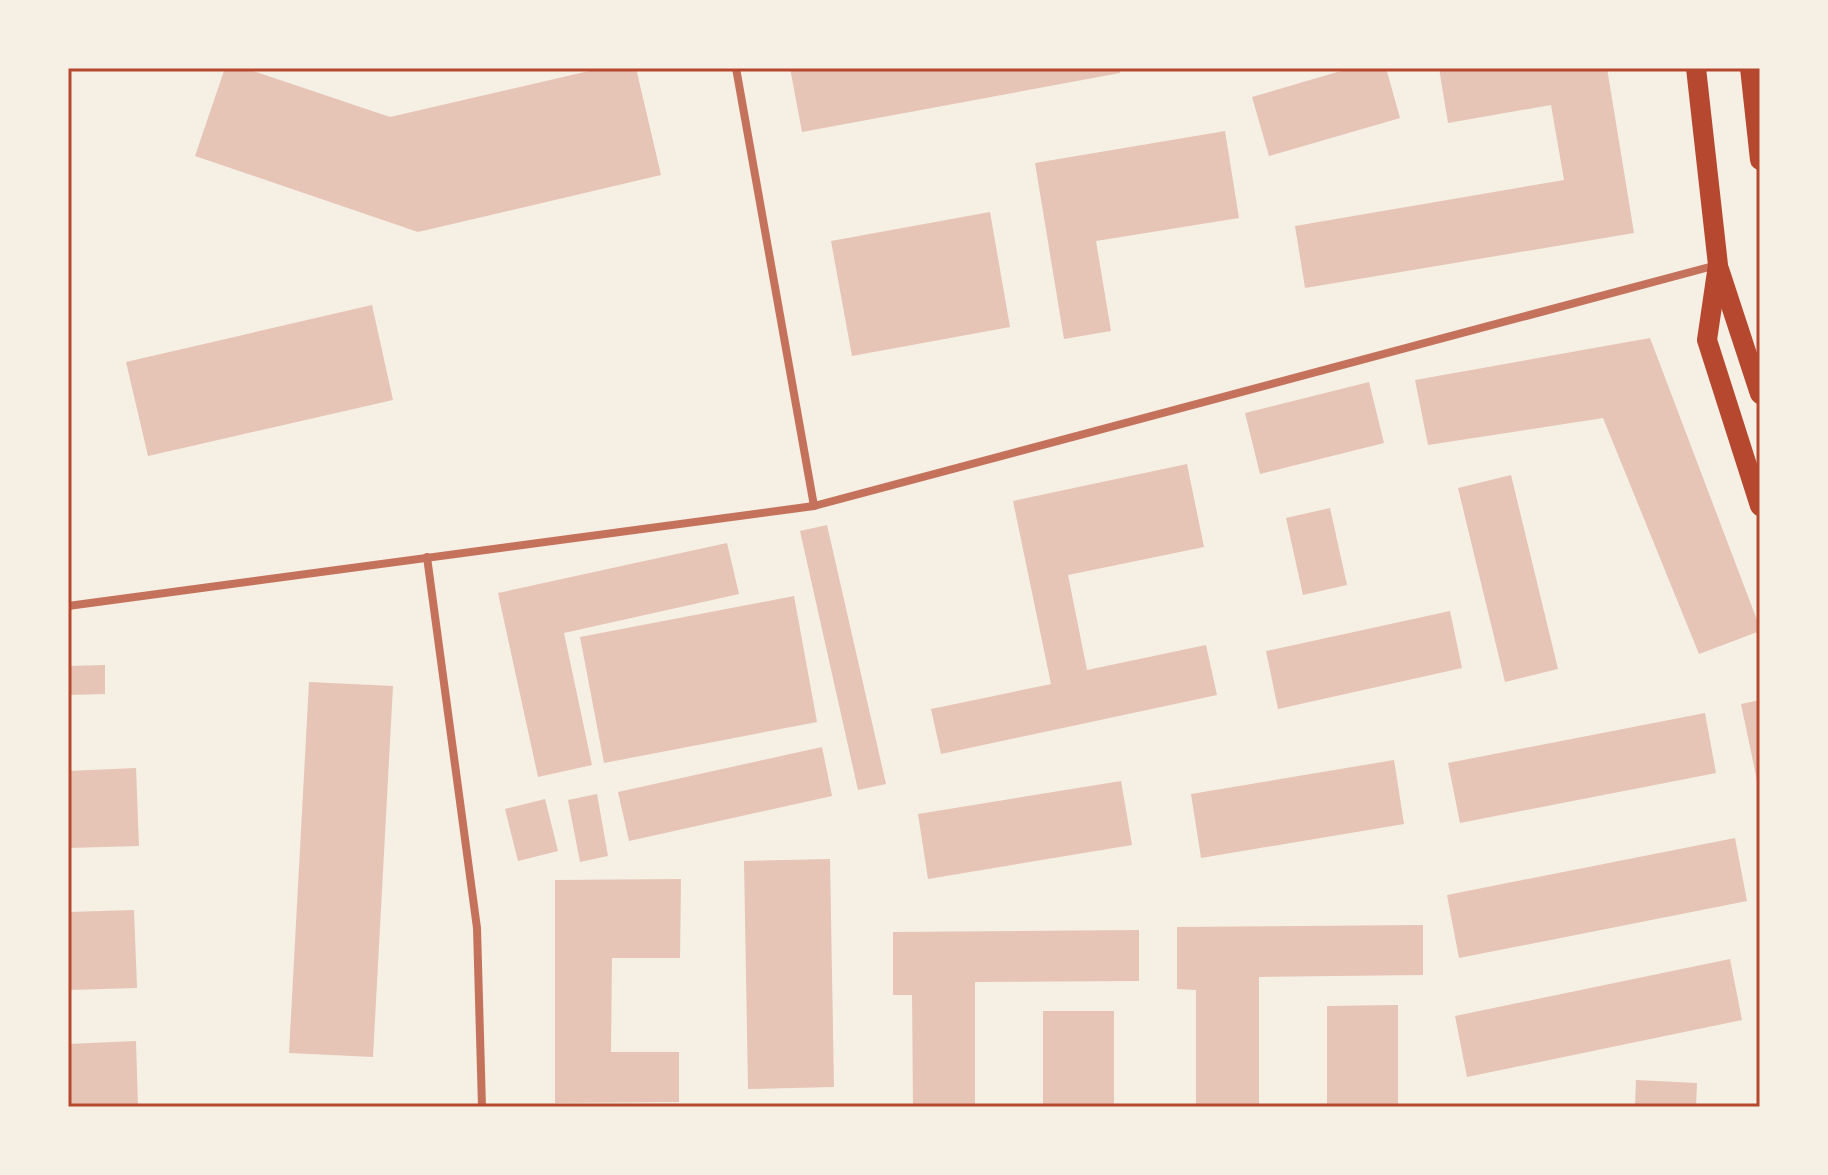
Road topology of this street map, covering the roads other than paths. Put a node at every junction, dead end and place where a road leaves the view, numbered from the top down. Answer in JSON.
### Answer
{"nodes":[{"id":1,"x":736,"y":68,"type":"edge"},
{"id":2,"x":1696,"y":68,"type":"edge"},
{"id":3,"x":1750,"y":68,"type":"edge"},
{"id":4,"x":1760,"y":160,"type":"edge"},
{"id":5,"x":1718,"y":265,"type":"junction"},
{"id":6,"x":1760,"y":394,"type":"edge"},
{"id":7,"x":814,"y":506,"type":"junction"},
{"id":8,"x":1760,"y":506,"type":"edge"},
{"id":9,"x":427,"y":557,"type":"junction"},
{"id":10,"x":68,"y":606,"type":"edge"},
{"id":11,"x":482,"y":1107,"type":"edge"}],
"edges":[{"from":1,"to":7,"type":"street"},
{"from":2,"to":5,"type":"main road"},
{"from":3,"to":4,"type":"main road"},
{"from":5,"to":6,"type":"main road"},
{"from":5,"to":7,"type":"street"},
{"from":5,"to":8,"type":"main road"},
{"from":7,"to":9,"type":"street"},
{"from":9,"to":10,"type":"street"},
{"from":9,"to":11,"type":"street"}]}
